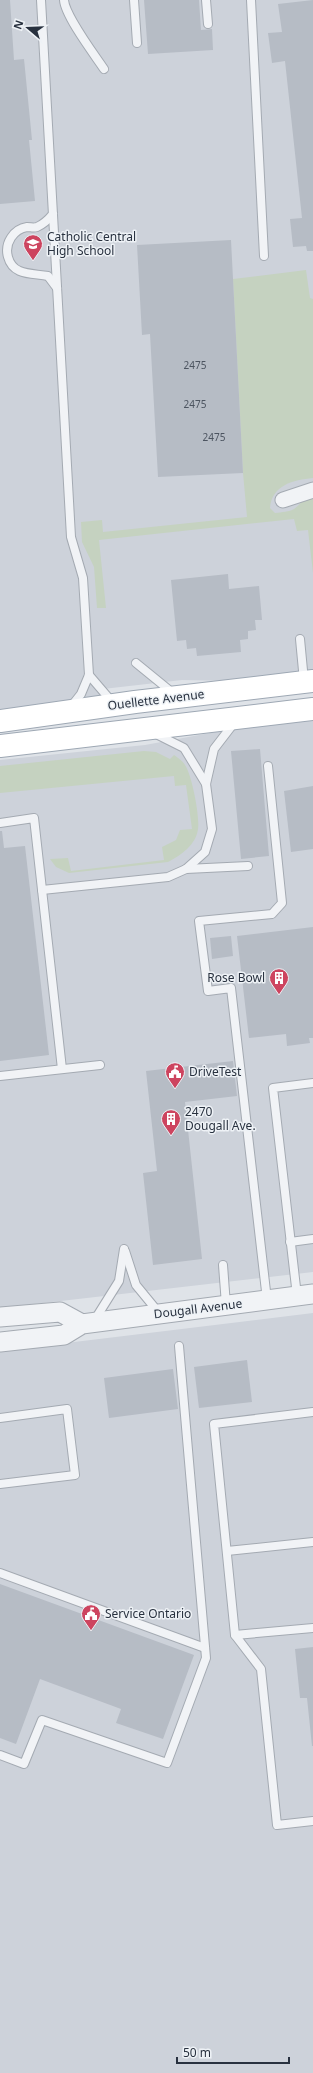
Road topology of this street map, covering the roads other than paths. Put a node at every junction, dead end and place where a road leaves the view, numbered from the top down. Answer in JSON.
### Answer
{"nodes":[{"id":1,"x":41,"y":0,"type":"edge"},
{"id":2,"x":64,"y":0,"type":"edge"},
{"id":3,"x":134,"y":0,"type":"edge"},
{"id":4,"x":206,"y":0,"type":"edge"},
{"id":5,"x":251,"y":0,"type":"edge"},
{"id":6,"x":208,"y":24,"type":"dead end"},
{"id":7,"x":137,"y":43,"type":"dead end"},
{"id":8,"x":104,"y":69,"type":"dead end"},
{"id":9,"x":53,"y":214,"type":"junction"},
{"id":10,"x":264,"y":256,"type":"dead end"},
{"id":11,"x":57,"y":288,"type":"junction"},
{"id":12,"x":313,"y":490,"type":"edge"},
{"id":13,"x":283,"y":500,"type":"dead end"},
{"id":14,"x":300,"y":639,"type":"dead end"},
{"id":15,"x":136,"y":663,"type":"dead end"},
{"id":16,"x":89,"y":675,"type":"junction"},
{"id":17,"x":309,"y":682,"type":"edge"},
{"id":18,"x":178,"y":697,"type":"junction"},
{"id":19,"x":115,"y":705,"type":"junction"},
{"id":20,"x":313,"y":709,"type":"edge"},
{"id":21,"x":67,"y":711,"type":"junction"},
{"id":22,"x":239,"y":717,"type":"junction"},
{"id":23,"x":0,"y":720,"type":"edge"},
{"id":24,"x":146,"y":728,"type":"junction"},
{"id":25,"x":0,"y":746,"type":"edge"},
{"id":26,"x":268,"y":766,"type":"dead end"},
{"id":27,"x":206,"y":784,"type":"junction"},
{"id":28,"x":0,"y":823,"type":"edge"},
{"id":29,"x":248,"y":866,"type":"dead end"},
{"id":30,"x":186,"y":869,"type":"junction"},
{"id":31,"x":42,"y":890,"type":"junction"},
{"id":32,"x":100,"y":1065,"type":"dead end"},
{"id":33,"x":62,"y":1069,"type":"junction"},
{"id":34,"x":0,"y":1076,"type":"edge"},
{"id":35,"x":313,"y":1083,"type":"edge"},
{"id":36,"x":313,"y":1239,"type":"edge"},
{"id":37,"x":290,"y":1242,"type":"junction"},
{"id":38,"x":223,"y":1265,"type":"dead end"},
{"id":39,"x":305,"y":1295,"type":"edge"},
{"id":40,"x":267,"y":1300,"type":"junction"},
{"id":41,"x":226,"y":1305,"type":"junction"},
{"id":42,"x":159,"y":1314,"type":"junction"},
{"id":43,"x":0,"y":1317,"type":"edge"},
{"id":44,"x":88,"y":1323,"type":"junction"},
{"id":45,"x":0,"y":1342,"type":"edge"},
{"id":46,"x":179,"y":1346,"type":"dead end"},
{"id":47,"x":313,"y":1412,"type":"edge"},
{"id":48,"x":0,"y":1418,"type":"edge"},
{"id":49,"x":0,"y":1484,"type":"edge"},
{"id":50,"x":313,"y":1542,"type":"edge"},
{"id":51,"x":227,"y":1552,"type":"junction"},
{"id":52,"x":0,"y":1573,"type":"edge"},
{"id":53,"x":313,"y":1628,"type":"edge"},
{"id":54,"x":235,"y":1635,"type":"junction"},
{"id":55,"x":205,"y":1648,"type":"junction"},
{"id":56,"x":0,"y":1754,"type":"edge"},
{"id":57,"x":313,"y":1821,"type":"edge"}],
"edges":[{"from":1,"to":9,"type":"lane"},
{"from":2,"to":8,"type":"lane"},
{"from":3,"to":7,"type":"lane"},
{"from":4,"to":6,"type":"lane"},
{"from":5,"to":10,"type":"lane"},
{"from":9,"to":11,"type":"lane"},
{"from":9,"to":11,"type":"lane"},
{"from":11,"to":16,"type":"lane"},
{"from":12,"to":13,"type":"street"},
{"from":14,"to":17,"type":"lane"},
{"from":15,"to":18,"type":"lane"},
{"from":16,"to":19,"type":"lane"},
{"from":16,"to":21,"type":"lane"},
{"from":17,"to":18,"type":"main road","name":"Ouellette Avenue"},
{"from":18,"to":19,"type":"main road","name":"Ouellette Avenue"},
{"from":19,"to":21,"type":"main road","name":"Ouellette Avenue"},
{"from":20,"to":22,"type":"main road"},
{"from":21,"to":23,"type":"main road","name":"Ouellette Avenue"},
{"from":22,"to":24,"type":"main road"},
{"from":22,"to":27,"type":"lane"},
{"from":24,"to":25,"type":"main road"},
{"from":24,"to":27,"type":"lane"},
{"from":26,"to":40,"type":"lane"},
{"from":27,"to":30,"type":"lane"},
{"from":28,"to":31,"type":"lane"},
{"from":29,"to":30,"type":"lane"},
{"from":30,"to":31,"type":"lane"},
{"from":31,"to":33,"type":"lane"},
{"from":32,"to":33,"type":"lane"},
{"from":33,"to":34,"type":"lane"},
{"from":35,"to":37,"type":"lane"},
{"from":36,"to":37,"type":"lane"},
{"from":37,"to":39,"type":"lane"},
{"from":38,"to":41,"type":"lane"},
{"from":39,"to":40,"type":"street","name":"Dougall Avenue"},
{"from":40,"to":41,"type":"street","name":"Dougall Avenue"},
{"from":41,"to":42,"type":"street","name":"Dougall Avenue"},
{"from":42,"to":44,"type":"street","name":"Dougall Avenue"},
{"from":42,"to":44,"type":"lane"},
{"from":43,"to":44,"type":"street"},
{"from":44,"to":45,"type":"street","name":"Dougall Avenue"},
{"from":46,"to":55,"type":"lane"},
{"from":47,"to":51,"type":"lane"},
{"from":48,"to":49,"type":"lane"},
{"from":50,"to":51,"type":"lane"},
{"from":51,"to":54,"type":"lane"},
{"from":52,"to":55,"type":"lane"},
{"from":53,"to":54,"type":"lane"},
{"from":54,"to":57,"type":"lane"},
{"from":55,"to":56,"type":"lane"}]}
